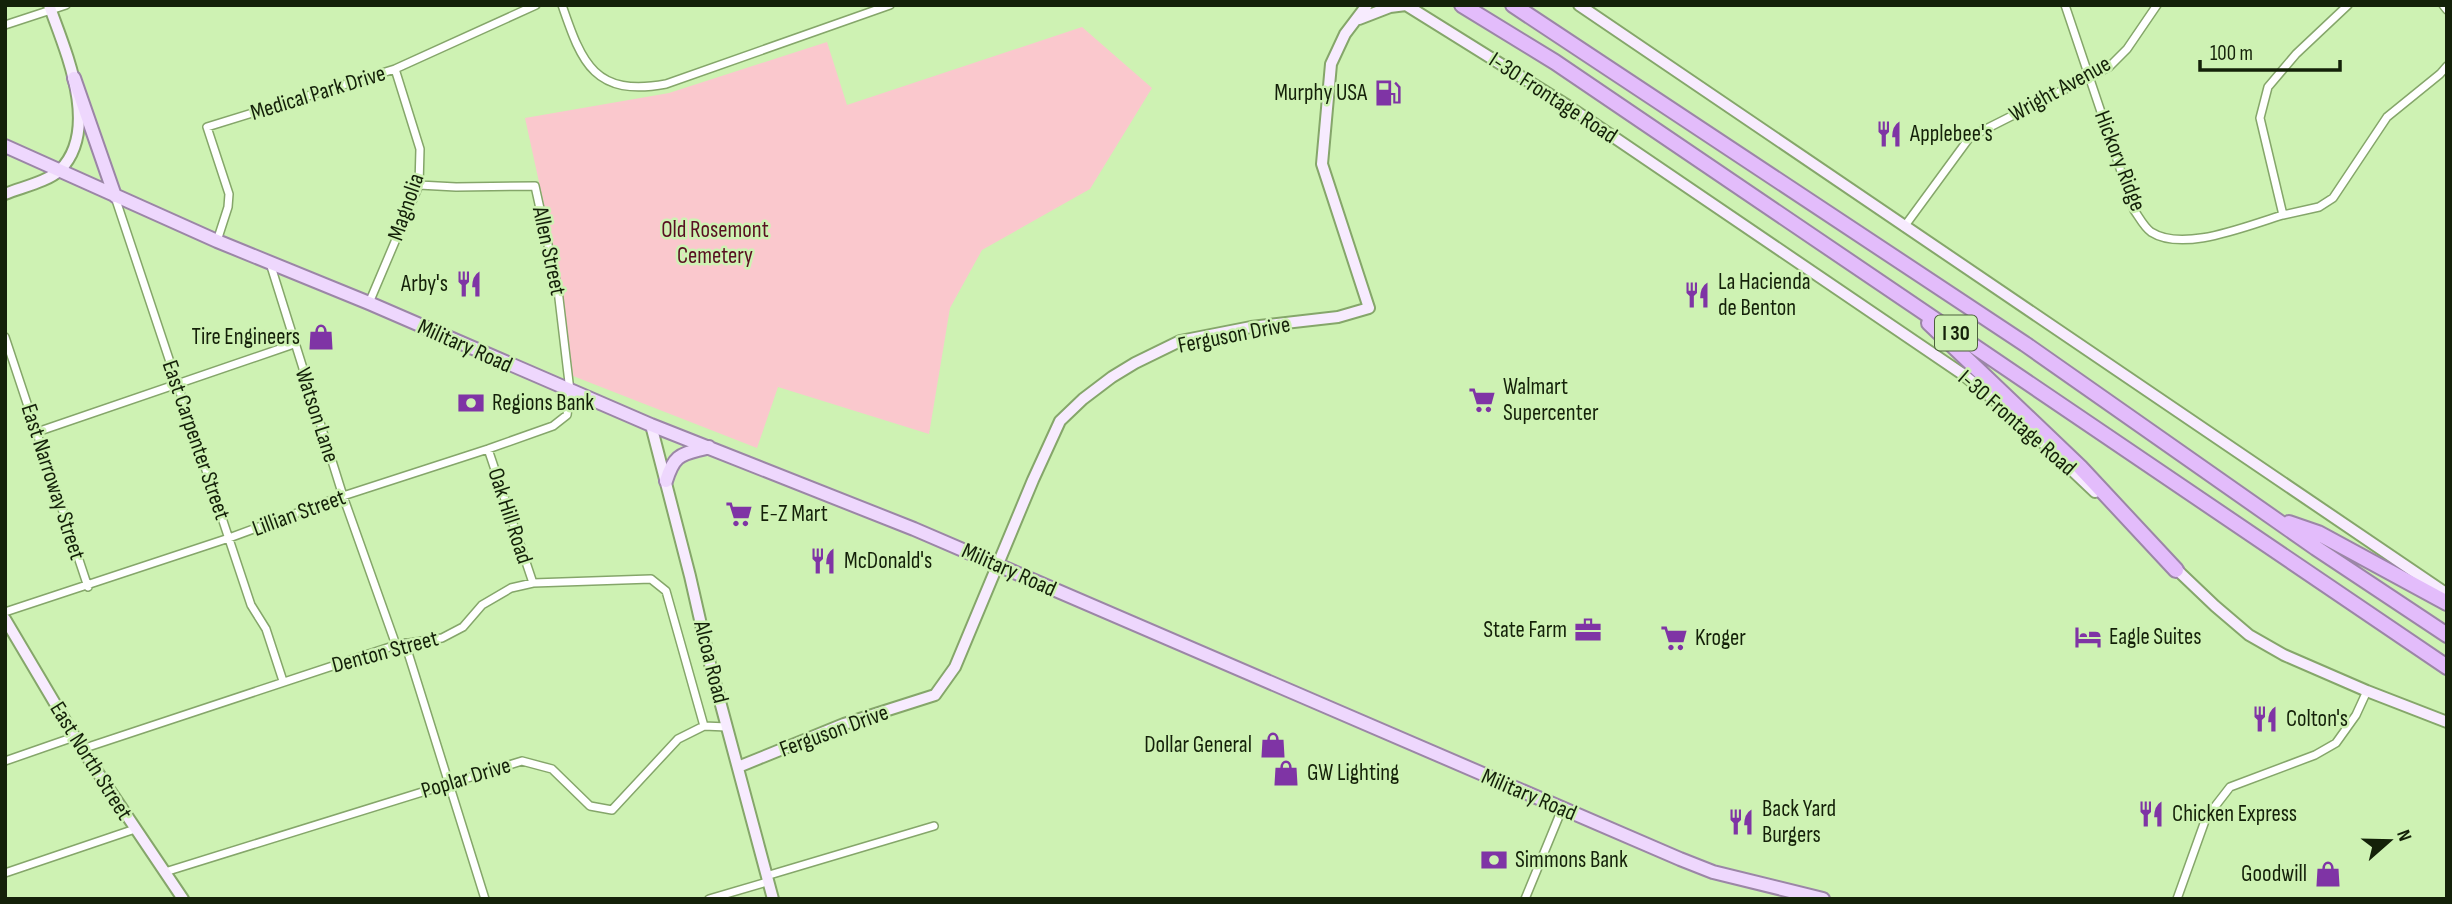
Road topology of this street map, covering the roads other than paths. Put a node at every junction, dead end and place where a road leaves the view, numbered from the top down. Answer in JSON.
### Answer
{"nodes":[{"id":1,"x":66,"y":5,"type":"edge"},
{"id":2,"x":536,"y":5,"type":"edge"},
{"id":3,"x":562,"y":5,"type":"edge"},
{"id":4,"x":890,"y":5,"type":"edge"},
{"id":5,"x":1367,"y":5,"type":"edge"},
{"id":6,"x":1406,"y":5,"type":"edge"},
{"id":7,"x":1462,"y":5,"type":"edge"},
{"id":8,"x":1513,"y":5,"type":"edge"},
{"id":9,"x":1579,"y":5,"type":"edge"},
{"id":10,"x":2065,"y":5,"type":"edge"},
{"id":11,"x":2157,"y":5,"type":"edge"},
{"id":12,"x":2348,"y":5,"type":"edge"},
{"id":13,"x":2443,"y":5,"type":"edge"},
{"id":14,"x":50,"y":8,"type":"edge"},
{"id":15,"x":2447,"y":10,"type":"edge"},
{"id":16,"x":1354,"y":22,"type":"junction"},
{"id":17,"x":5,"y":25,"type":"edge"},
{"id":18,"x":2447,"y":65,"type":"edge"},
{"id":19,"x":395,"y":69,"type":"junction"},
{"id":20,"x":74,"y":78,"type":"junction"},
{"id":21,"x":2089,"y":78,"type":"junction"},
{"id":22,"x":5,"y":146,"type":"edge"},
{"id":23,"x":59,"y":170,"type":"junction"},
{"id":24,"x":419,"y":184,"type":"junction"},
{"id":25,"x":5,"y":194,"type":"edge"},
{"id":26,"x":115,"y":196,"type":"junction"},
{"id":27,"x":2283,"y":215,"type":"junction"},
{"id":28,"x":1903,"y":227,"type":"junction"},
{"id":29,"x":218,"y":241,"type":"junction"},
{"id":30,"x":270,"y":262,"type":"junction"},
{"id":31,"x":1898,"y":293,"type":"junction"},
{"id":32,"x":369,"y":303,"type":"junction"},
{"id":33,"x":5,"y":337,"type":"edge"},
{"id":34,"x":295,"y":344,"type":"junction"},
{"id":35,"x":177,"y":384,"type":"junction"},
{"id":36,"x":570,"y":391,"type":"junction"},
{"id":37,"x":651,"y":425,"type":"junction"},
{"id":38,"x":37,"y":432,"type":"junction"},
{"id":39,"x":709,"y":447,"type":"junction"},
{"id":40,"x":488,"y":449,"type":"junction"},
{"id":41,"x":666,"y":481,"type":"junction"},
{"id":42,"x":343,"y":496,"type":"junction"},
{"id":43,"x":2273,"y":516,"type":"junction"},
{"id":44,"x":229,"y":538,"type":"junction"},
{"id":45,"x":997,"y":565,"type":"junction"},
{"id":46,"x":2176,"y":570,"type":"junction"},
{"id":47,"x":533,"y":583,"type":"junction"},
{"id":48,"x":88,"y":587,"type":"junction"},
{"id":49,"x":2447,"y":594,"type":"edge"},
{"id":50,"x":2447,"y":603,"type":"edge"},
{"id":51,"x":5,"y":612,"type":"edge"},
{"id":52,"x":5,"y":620,"type":"edge"},
{"id":53,"x":2447,"y":635,"type":"edge"},
{"id":54,"x":405,"y":643,"type":"junction"},
{"id":55,"x":396,"y":645,"type":"junction"},
{"id":56,"x":2447,"y":667,"type":"edge"},
{"id":57,"x":284,"y":681,"type":"junction"},
{"id":58,"x":2367,"y":691,"type":"junction"},
{"id":59,"x":2447,"y":722,"type":"edge"},
{"id":60,"x":704,"y":726,"type":"junction"},
{"id":61,"x":727,"y":727,"type":"junction"},
{"id":62,"x":74,"y":737,"type":"junction"},
{"id":63,"x":82,"y":749,"type":"junction"},
{"id":64,"x":5,"y":761,"type":"edge"},
{"id":65,"x":738,"y":767,"type":"junction"},
{"id":66,"x":449,"y":783,"type":"junction"},
{"id":67,"x":1562,"y":809,"type":"junction"},
{"id":68,"x":934,"y":826,"type":"dead end"},
{"id":69,"x":135,"y":829,"type":"junction"},
{"id":70,"x":165,"y":872,"type":"junction"},
{"id":71,"x":5,"y":873,"type":"edge"},
{"id":72,"x":767,"y":879,"type":"junction"},
{"id":73,"x":183,"y":899,"type":"edge"},
{"id":74,"x":485,"y":899,"type":"edge"},
{"id":75,"x":709,"y":899,"type":"edge"},
{"id":76,"x":773,"y":899,"type":"edge"},
{"id":77,"x":1525,"y":899,"type":"edge"},
{"id":78,"x":1823,"y":899,"type":"edge"},
{"id":79,"x":2177,"y":899,"type":"edge"}],
"edges":[{"from":1,"to":14,"type":"street"},
{"from":2,"to":19,"type":"street","name":"Medical Park Drive"},
{"from":3,"to":4,"type":"street"},
{"from":5,"to":16,"type":"main road","name":"Ferguson Drive"},
{"from":6,"to":16,"type":"main road"},
{"from":6,"to":46,"type":"main road","name":"I-30 Frontage Road"},
{"from":7,"to":31,"type":"highway","number":"I 30"},
{"from":8,"to":43,"type":"highway","number":"I 30"},
{"from":9,"to":28,"type":"main road"},
{"from":10,"to":21,"type":"street","name":"Hickory Ridge"},
{"from":11,"to":21,"type":"street","name":"Wright Avenue"},
{"from":12,"to":27,"type":"street"},
{"from":13,"to":15,"type":"street"},
{"from":14,"to":17,"type":"street"},
{"from":14,"to":20,"type":"main road"},
{"from":16,"to":45,"type":"main road","name":"Ferguson Drive"},
{"from":18,"to":27,"type":"street","name":"Hickory Ridge"},
{"from":19,"to":24,"type":"street","name":"Magnolia"},
{"from":19,"to":29,"type":"street","name":"Medical Park Drive"},
{"from":20,"to":23,"type":"main road"},
{"from":20,"to":26,"type":"main road"},
{"from":21,"to":27,"type":"street","name":"Hickory Ridge"},
{"from":21,"to":28,"type":"street","name":"Wright Avenue"},
{"from":22,"to":23,"type":"main road","name":"Military Road"},
{"from":23,"to":25,"type":"main road"},
{"from":23,"to":26,"type":"main road","name":"Military Road"},
{"from":24,"to":32,"type":"street","name":"Magnolia"},
{"from":24,"to":36,"type":"street","name":"Allen Street"},
{"from":26,"to":29,"type":"main road","name":"Military Road"},
{"from":26,"to":35,"type":"street","name":"East Carpenter Street"},
{"from":28,"to":49,"type":"main road"},
{"from":29,"to":30,"type":"main road","name":"Military Road"},
{"from":30,"to":32,"type":"main road","name":"Military Road"},
{"from":30,"to":34,"type":"street","name":"Watson Lane"},
{"from":31,"to":46,"type":"highway"},
{"from":31,"to":56,"type":"highway","number":"I 30"},
{"from":32,"to":36,"type":"main road","name":"Military Road"},
{"from":33,"to":38,"type":"street","name":"East Narroway Street"},
{"from":34,"to":35,"type":"street"},
{"from":34,"to":42,"type":"street","name":"Watson Lane"},
{"from":35,"to":38,"type":"street"},
{"from":35,"to":44,"type":"street","name":"East Carpenter Street"},
{"from":36,"to":37,"type":"main road","name":"Military Road"},
{"from":36,"to":40,"type":"street","name":"Lillian Street"},
{"from":37,"to":39,"type":"main road","name":"Military Road"},
{"from":37,"to":41,"type":"main road","name":"Alcoa Road"},
{"from":38,"to":48,"type":"street","name":"East Narroway Street"},
{"from":39,"to":41,"type":"main road"},
{"from":39,"to":45,"type":"main road","name":"Military Road"},
{"from":40,"to":42,"type":"street","name":"Lillian Street"},
{"from":40,"to":47,"type":"street","name":"Oak Hill Road"},
{"from":41,"to":61,"type":"main road","name":"Alcoa Road"},
{"from":42,"to":44,"type":"street","name":"Lillian Street"},
{"from":42,"to":55,"type":"street","name":"Watson Lane"},
{"from":43,"to":50,"type":"highway"},
{"from":43,"to":53,"type":"highway","number":"I 30"},
{"from":44,"to":48,"type":"street","name":"Lillian Street"},
{"from":44,"to":57,"type":"street","name":"East Carpenter Street"},
{"from":45,"to":65,"type":"main road","name":"Ferguson Drive"},
{"from":45,"to":67,"type":"main road","name":"Military Road"},
{"from":46,"to":58,"type":"main road","name":"I-30 Frontage Road"},
{"from":47,"to":54,"type":"street","name":"Denton Street"},
{"from":47,"to":60,"type":"street","name":"Denton Street"},
{"from":48,"to":51,"type":"street","name":"Lillian Street"},
{"from":52,"to":62,"type":"main road","name":"East North Street"},
{"from":54,"to":55,"type":"street","name":"Denton Street"},
{"from":54,"to":66,"type":"street"},
{"from":55,"to":57,"type":"street","name":"Denton Street"},
{"from":57,"to":63,"type":"street","name":"Denton Street"},
{"from":58,"to":59,"type":"main road","name":"I-30 Frontage Road"},
{"from":58,"to":79,"type":"street"},
{"from":60,"to":61,"type":"street"},
{"from":60,"to":66,"type":"street","name":"Poplar Drive"},
{"from":61,"to":65,"type":"main road","name":"Alcoa Road"},
{"from":62,"to":63,"type":"main road","name":"East North Street"},
{"from":62,"to":64,"type":"street"},
{"from":63,"to":69,"type":"main road","name":"East North Street"},
{"from":65,"to":72,"type":"main road","name":"Alcoa Road"},
{"from":66,"to":70,"type":"street","name":"Poplar Drive"},
{"from":66,"to":74,"type":"street"},
{"from":67,"to":77,"type":"street"},
{"from":67,"to":78,"type":"main road","name":"Military Road"},
{"from":68,"to":72,"type":"street"},
{"from":69,"to":70,"type":"main road","name":"East North Street"},
{"from":69,"to":71,"type":"street"},
{"from":70,"to":73,"type":"main road","name":"East North Street"},
{"from":72,"to":75,"type":"street"},
{"from":72,"to":76,"type":"main road","name":"Alcoa Road"}]}
